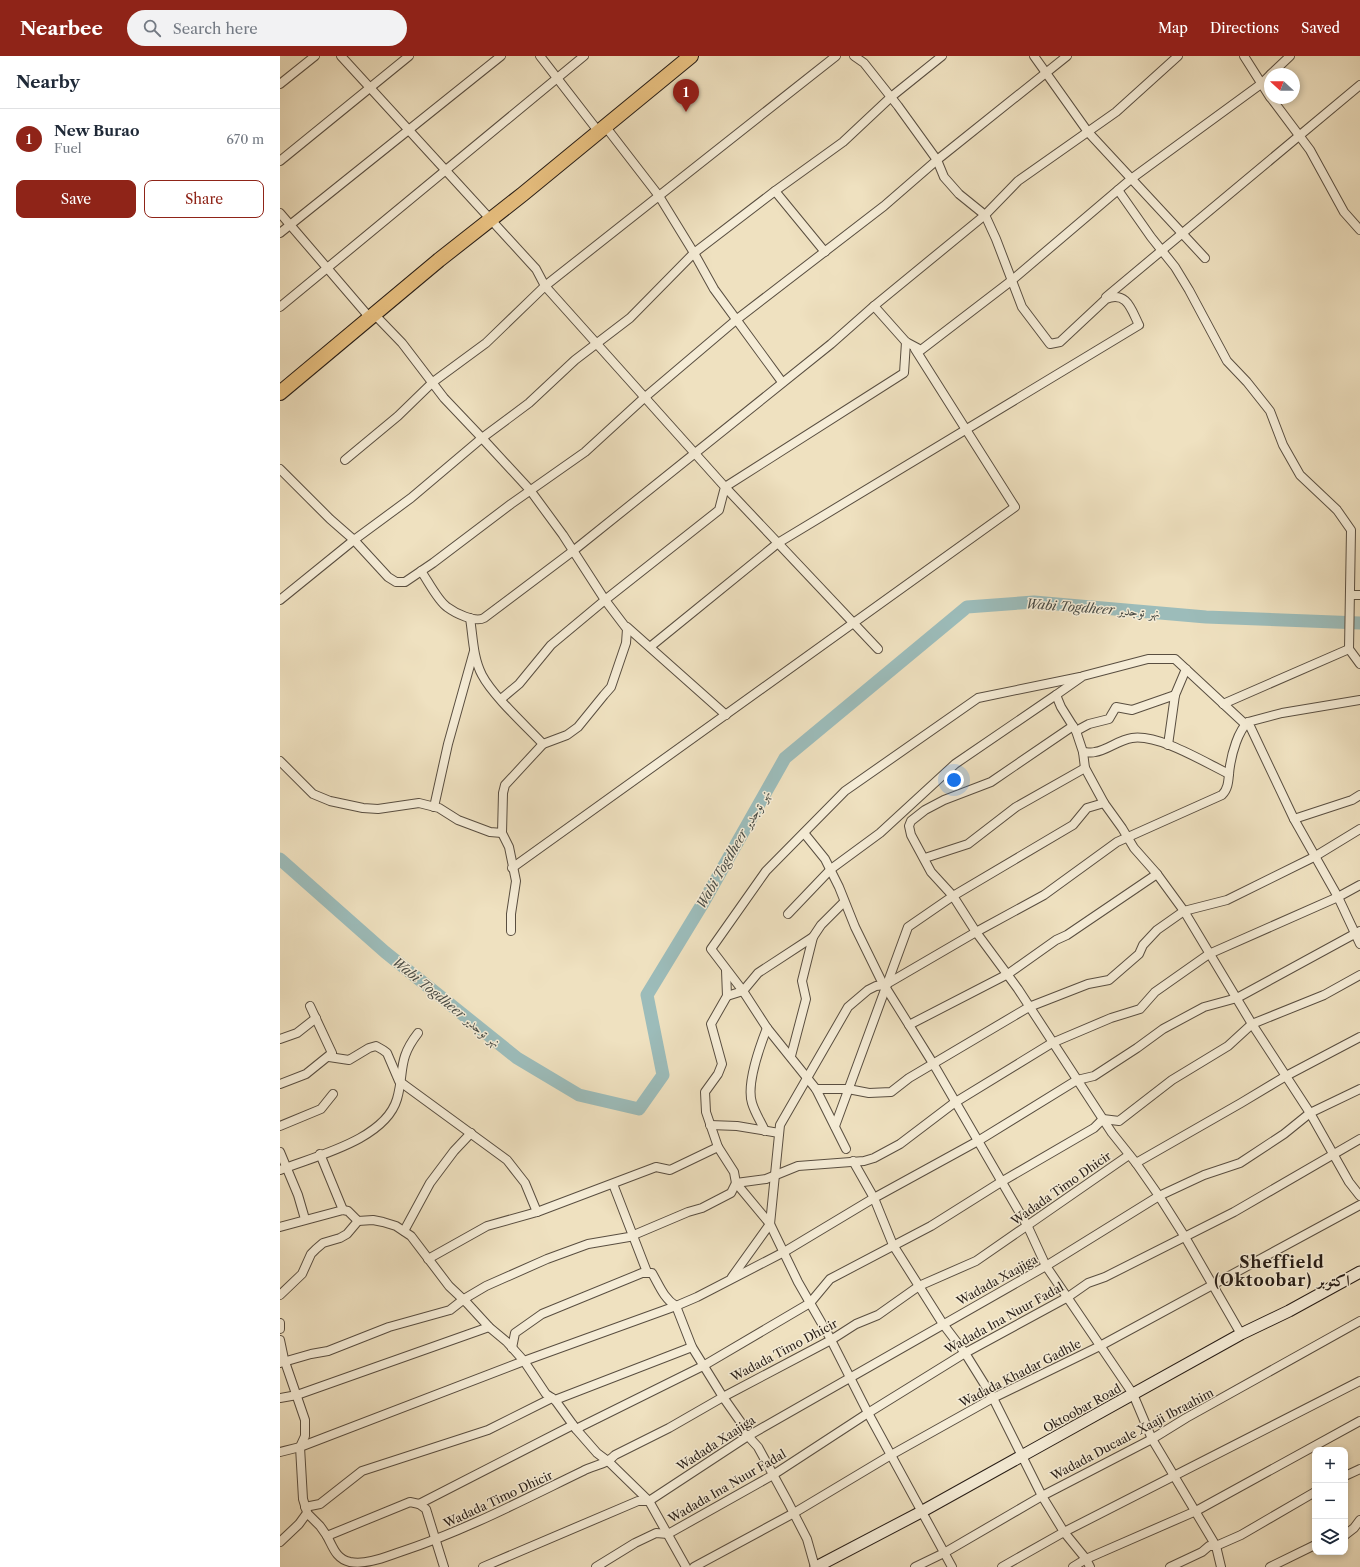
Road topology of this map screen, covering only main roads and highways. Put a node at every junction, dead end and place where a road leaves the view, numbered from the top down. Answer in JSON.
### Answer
{"nodes":[{"id":1,"x":691,"y":56,"type":"edge"},
{"id":2,"x":280,"y":393,"type":"edge"}],
"edges":[{"from":1,"to":2,"type":"highway"}]}
